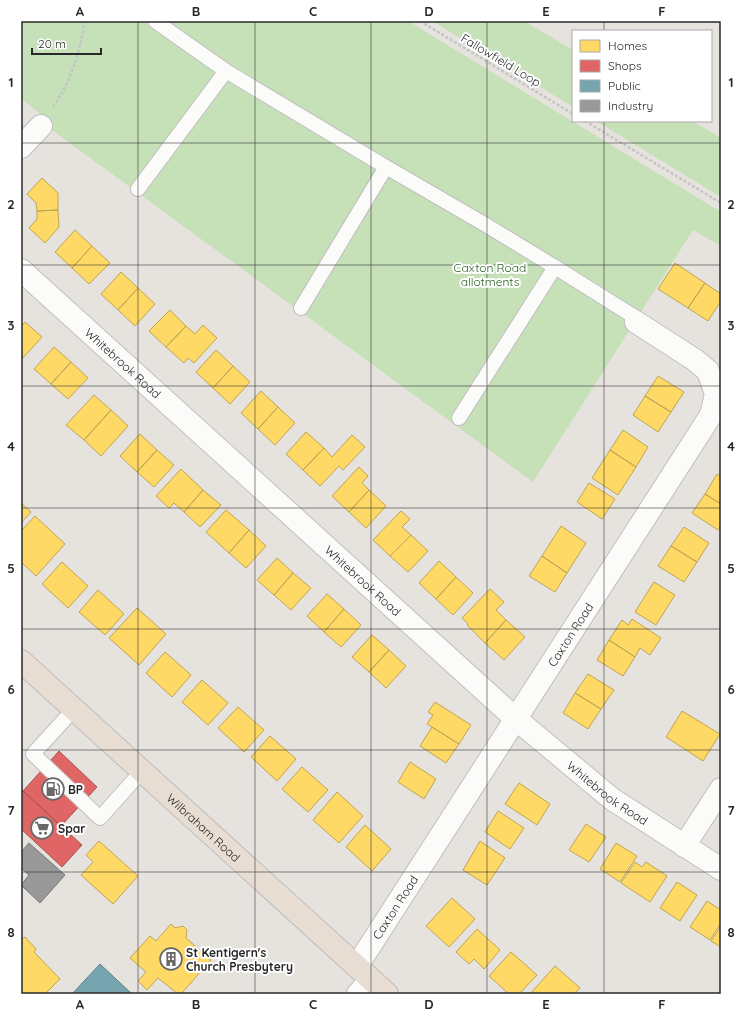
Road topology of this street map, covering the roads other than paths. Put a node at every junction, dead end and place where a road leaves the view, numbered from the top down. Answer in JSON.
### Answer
{"nodes":[{"id":1,"x":155,"y":21,"type":"edge"},
{"id":2,"x":226,"y":71,"type":"junction"},
{"id":3,"x":41,"y":126,"type":"road end"},
{"id":4,"x":21,"y":147,"type":"edge"},
{"id":5,"x":386,"y":167,"type":"junction"},
{"id":6,"x":138,"y":189,"type":"dead end"},
{"id":7,"x":555,"y":267,"type":"junction"},
{"id":8,"x":21,"y":270,"type":"edge"},
{"id":9,"x":301,"y":308,"type":"dead end"},
{"id":10,"x":636,"y":322,"type":"joint"},
{"id":11,"x":459,"y":418,"type":"dead end"},
{"id":12,"x":21,"y":661,"type":"edge"},
{"id":13,"x":74,"y":709,"type":"junction"},
{"id":14,"x":516,"y":719,"type":"junction"},
{"id":15,"x":142,"y":771,"type":"junction"},
{"id":16,"x":721,"y":789,"type":"edge"},
{"id":17,"x":684,"y":846,"type":"junction"},
{"id":18,"x":721,"y":869,"type":"edge"},
{"id":19,"x":368,"y":983,"type":"edge"}],
"edges":[{"from":1,"to":2,"type":"lane"},
{"from":2,"to":5,"type":"lane"},
{"from":2,"to":6,"type":"lane"},
{"from":3,"to":4,"type":"street"},
{"from":5,"to":7,"type":"lane"},
{"from":5,"to":9,"type":"lane"},
{"from":7,"to":10,"type":"lane"},
{"from":7,"to":11,"type":"lane"},
{"from":8,"to":14,"type":"street","name":"Whitebrook Road"},
{"from":10,"to":14,"type":"street","name":"Caxton Road"},
{"from":12,"to":13,"type":"highway","name":"Wilbraham Road"},
{"from":13,"to":15,"type":"highway","name":"Wilbraham Road"},
{"from":13,"to":15,"type":"lane"},
{"from":14,"to":17,"type":"street","name":"Whitebrook Road"},
{"from":14,"to":19,"type":"street","name":"Caxton Road"},
{"from":15,"to":19,"type":"highway","name":"Wilbraham Road"},
{"from":16,"to":17,"type":"street"},
{"from":17,"to":18,"type":"street","name":"Whitebrook Road"}]}
